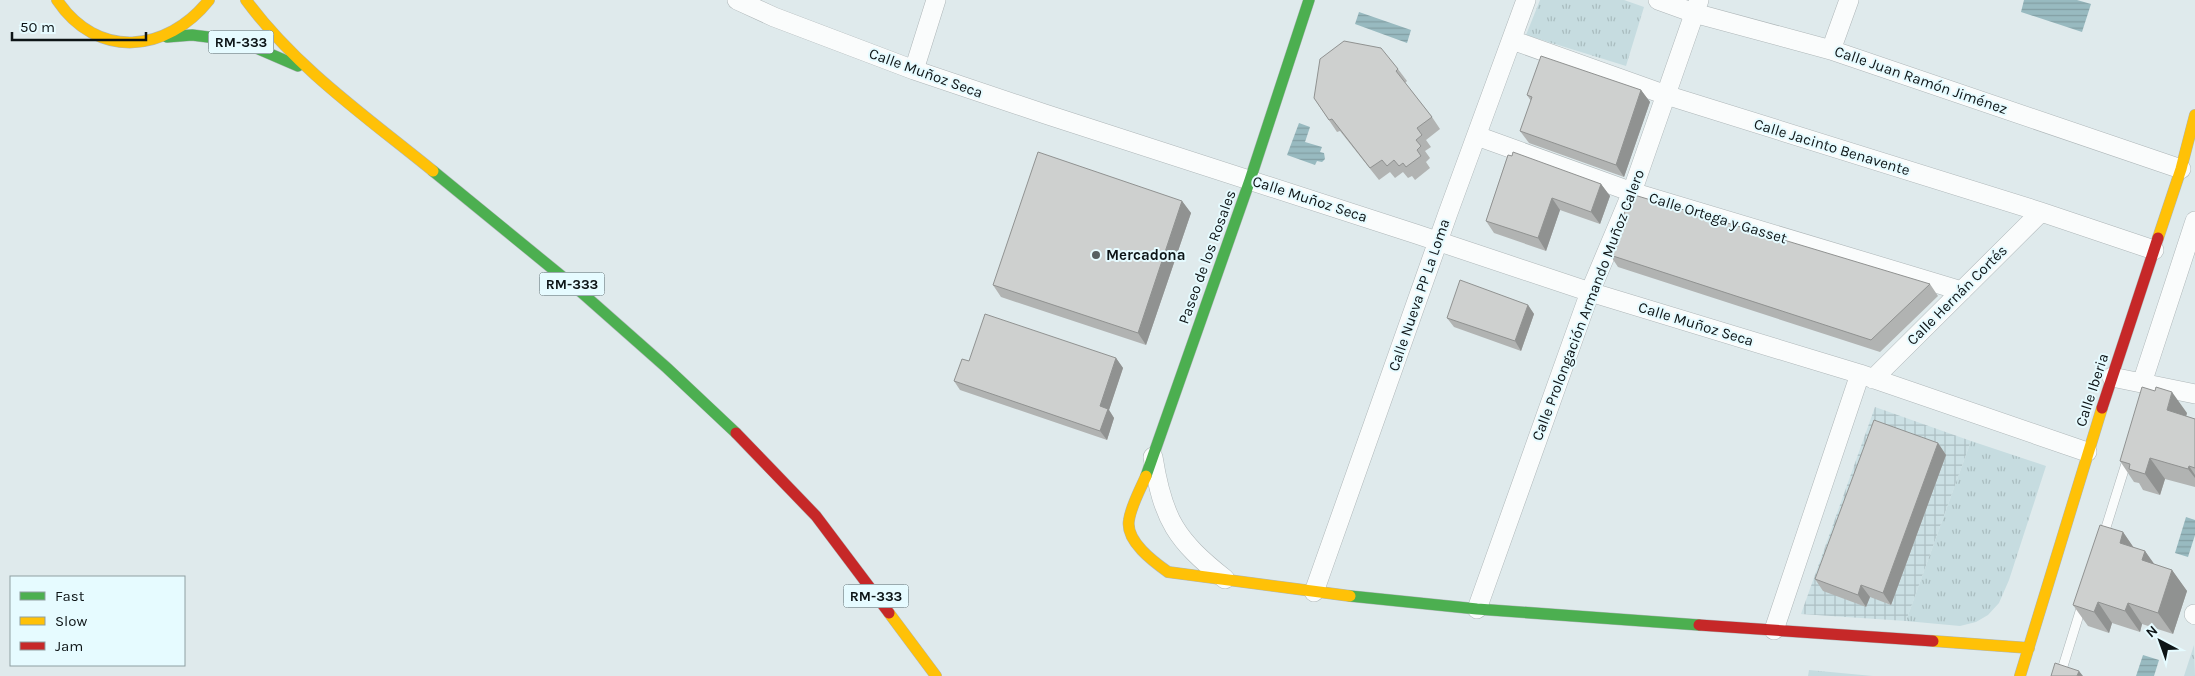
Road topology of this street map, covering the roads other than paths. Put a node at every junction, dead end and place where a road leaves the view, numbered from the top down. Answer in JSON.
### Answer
{"nodes":[{"id":1,"x":57,"y":0,"type":"edge"},
{"id":2,"x":209,"y":0,"type":"edge"},
{"id":3,"x":246,"y":0,"type":"edge"},
{"id":4,"x":737,"y":0,"type":"edge"},
{"id":5,"x":936,"y":0,"type":"edge"},
{"id":6,"x":1309,"y":0,"type":"edge"},
{"id":7,"x":1526,"y":0,"type":"edge"},
{"id":8,"x":1658,"y":0,"type":"edge"},
{"id":9,"x":1849,"y":0,"type":"edge"},
{"id":10,"x":1696,"y":6,"type":"edge"},
{"id":11,"x":166,"y":37,"type":"junction"},
{"id":12,"x":1512,"y":40,"type":"junction"},
{"id":13,"x":1831,"y":50,"type":"junction"},
{"id":14,"x":914,"y":70,"type":"junction"},
{"id":15,"x":311,"y":71,"type":"junction"},
{"id":16,"x":1666,"y":95,"type":"junction"},
{"id":17,"x":2195,"y":115,"type":"edge"},
{"id":18,"x":1477,"y":136,"type":"junction"},
{"id":19,"x":2181,"y":168,"type":"junction"},
{"id":20,"x":1250,"y":180,"type":"junction"},
{"id":21,"x":1632,"y":192,"type":"junction"},
{"id":22,"x":2041,"y":212,"type":"junction"},
{"id":23,"x":2195,"y":221,"type":"edge"},
{"id":24,"x":1438,"y":242,"type":"junction"},
{"id":25,"x":2154,"y":250,"type":"junction"},
{"id":26,"x":1962,"y":291,"type":"junction"},
{"id":27,"x":1590,"y":292,"type":"junction"},
{"id":28,"x":1867,"y":377,"type":"junction"},
{"id":29,"x":2112,"y":377,"type":"junction"},
{"id":30,"x":2142,"y":383,"type":"junction"},
{"id":31,"x":2195,"y":394,"type":"edge"},
{"id":32,"x":2132,"y":444,"type":"edge"},
{"id":33,"x":2088,"y":452,"type":"junction"},
{"id":34,"x":1153,"y":457,"type":"junction"},
{"id":35,"x":2101,"y":546,"type":"edge"},
{"id":36,"x":1228,"y":582,"type":"junction"},
{"id":37,"x":1314,"y":592,"type":"junction"},
{"id":38,"x":2086,"y":592,"type":"edge"},
{"id":39,"x":1476,"y":609,"type":"junction"},
{"id":40,"x":1774,"y":630,"type":"junction"},
{"id":41,"x":2029,"y":648,"type":"junction"},
{"id":42,"x":936,"y":676,"type":"edge"},
{"id":43,"x":2020,"y":676,"type":"edge"},
{"id":44,"x":2060,"y":676,"type":"edge"}],
"edges":[{"from":1,"to":11,"type":"main road","number":"RM-333"},
{"from":2,"to":11,"type":"main road","number":"RM-333"},
{"from":3,"to":15,"type":"main road","number":"RM-333"},
{"from":4,"to":14,"type":"street","name":"Calle Muñoz Seca"},
{"from":5,"to":14,"type":"street"},
{"from":6,"to":20,"type":"main road","name":"Paseo de los Rosales"},
{"from":7,"to":12,"type":"street","name":"Calle Nueva PP La Loma"},
{"from":8,"to":10,"type":"street","name":"Calle Juan Ramón Jiménez"},
{"from":9,"to":13,"type":"street"},
{"from":10,"to":13,"type":"street","name":"Calle Juan Ramón Jiménez"},
{"from":10,"to":16,"type":"street","name":"Calle Prolongación Armando Muñoz Calero"},
{"from":11,"to":15,"type":"main road","number":"RM-333"},
{"from":12,"to":16,"type":"street","name":"Calle Jacinto Benavente"},
{"from":12,"to":18,"type":"street","name":"Calle Nueva PP La Loma"},
{"from":13,"to":19,"type":"street","name":"Calle Juan Ramón Jiménez"},
{"from":14,"to":20,"type":"street","name":"Calle Muñoz Seca"},
{"from":15,"to":42,"type":"main road","number":"RM-333"},
{"from":16,"to":21,"type":"street","name":"Calle Prolongación Armando Muñoz Calero"},
{"from":16,"to":22,"type":"street","name":"Calle Jacinto Benavente"},
{"from":17,"to":19,"type":"main road","name":"Calle Iberia"},
{"from":18,"to":21,"type":"street","name":"Calle Ortega y Gasset"},
{"from":18,"to":24,"type":"street","name":"Calle Nueva PP La Loma"},
{"from":19,"to":25,"type":"main road","name":"Calle Iberia"},
{"from":20,"to":24,"type":"street","name":"Calle Muñoz Seca"},
{"from":20,"to":34,"type":"main road","name":"Paseo de los Rosales"},
{"from":21,"to":26,"type":"street","name":"Calle Ortega y Gasset"},
{"from":21,"to":27,"type":"street","name":"Calle Prolongación Armando Muñoz Calero"},
{"from":22,"to":25,"type":"street","name":"Calle Jacinto Benavente"},
{"from":22,"to":26,"type":"street","name":"Calle Hernán Cortés"},
{"from":23,"to":30,"type":"street"},
{"from":24,"to":27,"type":"street","name":"Calle Muñoz Seca"},
{"from":24,"to":37,"type":"street","name":"Calle Nueva PP La Loma"},
{"from":25,"to":29,"type":"main road","name":"Calle Iberia"},
{"from":26,"to":28,"type":"street","name":"Calle Hernán Cortés"},
{"from":27,"to":28,"type":"street","name":"Calle Muñoz Seca"},
{"from":27,"to":39,"type":"street","name":"Calle Prolongación Armando Muñoz Calero"},
{"from":28,"to":33,"type":"street","name":"Calle Muñoz Seca"},
{"from":28,"to":40,"type":"street"},
{"from":29,"to":30,"type":"street"},
{"from":29,"to":33,"type":"main road","name":"Calle Iberia"},
{"from":30,"to":31,"type":"street"},
{"from":32,"to":35,"type":"lane"},
{"from":33,"to":41,"type":"main road","name":"Calle Iberia"},
{"from":34,"to":36,"type":"street"},
{"from":34,"to":36,"type":"main road","name":"Paseo de los Rosales"},
{"from":36,"to":37,"type":"main road"},
{"from":37,"to":39,"type":"main road"},
{"from":38,"to":44,"type":"lane"},
{"from":39,"to":40,"type":"main road"},
{"from":40,"to":41,"type":"main road"},
{"from":41,"to":43,"type":"main road","name":"Calle Iberia"}]}
